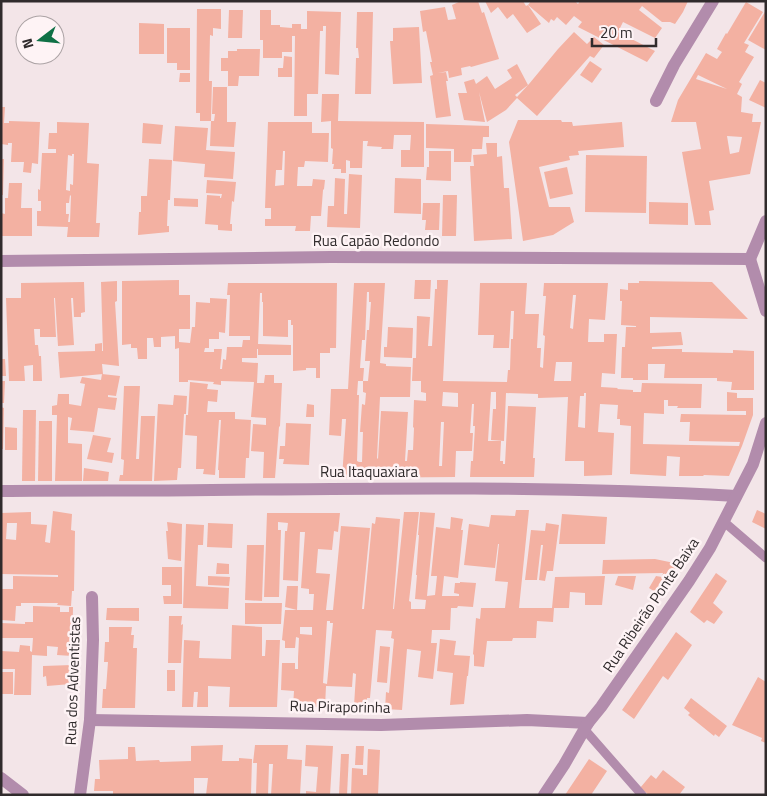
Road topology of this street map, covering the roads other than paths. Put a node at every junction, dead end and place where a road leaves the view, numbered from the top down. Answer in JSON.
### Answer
{"nodes":[{"id":1,"x":713,"y":1,"type":"edge"},
{"id":2,"x":656,"y":101,"type":"dead end"},
{"id":3,"x":766,"y":221,"type":"edge"},
{"id":4,"x":750,"y":259,"type":"junction"},
{"id":5,"x":1,"y":261,"type":"edge"},
{"id":6,"x":766,"y":311,"type":"edge"},
{"id":7,"x":766,"y":423,"type":"edge"},
{"id":8,"x":1,"y":491,"type":"edge"},
{"id":9,"x":736,"y":496,"type":"junction"},
{"id":10,"x":723,"y":521,"type":"junction"},
{"id":11,"x":766,"y":558,"type":"edge"},
{"id":12,"x":92,"y":597,"type":"dead end"},
{"id":13,"x":90,"y":720,"type":"junction"},
{"id":14,"x":586,"y":726,"type":"junction"},
{"id":15,"x":1,"y":778,"type":"edge"},
{"id":16,"x":23,"y":795,"type":"edge"},
{"id":17,"x":80,"y":795,"type":"edge"},
{"id":18,"x":544,"y":795,"type":"edge"},
{"id":19,"x":642,"y":795,"type":"edge"}],
"edges":[{"from":1,"to":2,"type":"street"},
{"from":3,"to":4,"type":"street"},
{"from":4,"to":5,"type":"street","name":"Rua Capão Redondo"},
{"from":4,"to":6,"type":"street"},
{"from":7,"to":9,"type":"street","name":"Rua Ribeirão Ponte Baixa"},
{"from":8,"to":9,"type":"street","name":"Rua Itaquaxiara"},
{"from":9,"to":10,"type":"street","name":"Rua Ribeirão Ponte Baixa"},
{"from":10,"to":11,"type":"lane"},
{"from":10,"to":14,"type":"street","name":"Rua Ribeirão Ponte Baixa"},
{"from":12,"to":13,"type":"street","name":"Rua dos Adventistas"},
{"from":13,"to":14,"type":"street","name":"Rua Piraporinha"},
{"from":13,"to":17,"type":"street","name":"Rua dos Adventistas"},
{"from":14,"to":18,"type":"street","name":"Rua Ribeirão Ponte Baixa"},
{"from":14,"to":19,"type":"lane"},
{"from":15,"to":16,"type":"street"}]}
